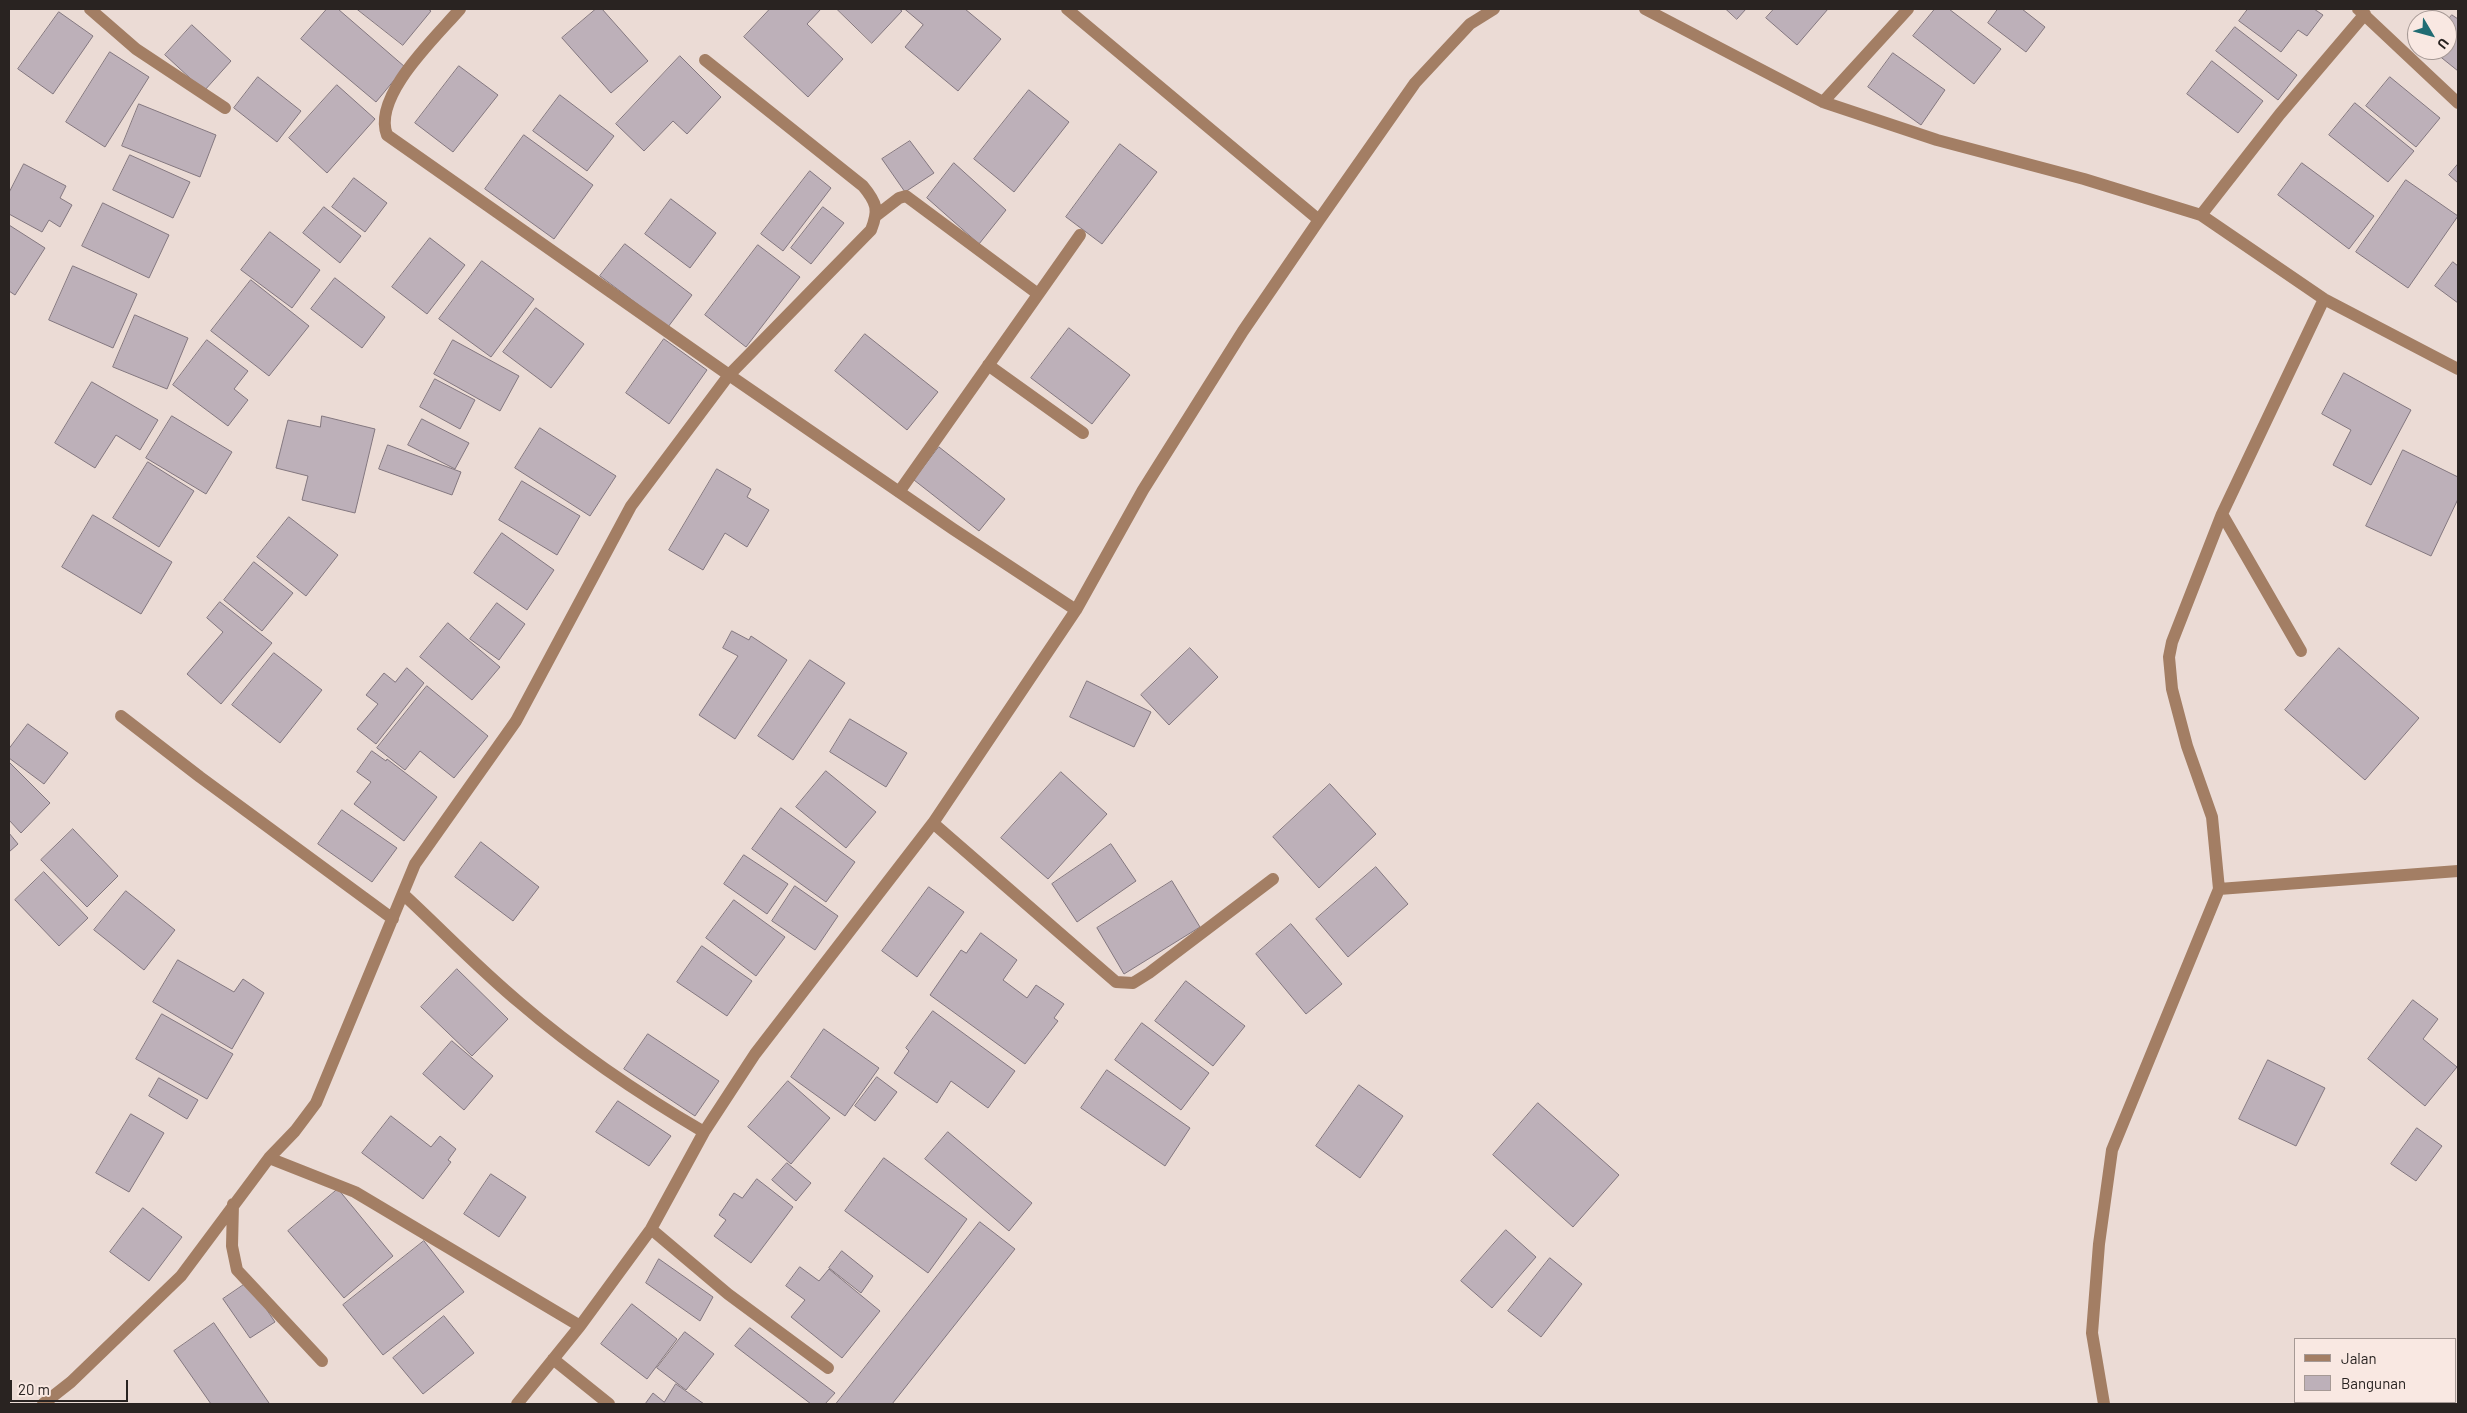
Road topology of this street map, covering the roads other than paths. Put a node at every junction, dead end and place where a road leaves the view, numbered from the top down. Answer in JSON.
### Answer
{"nodes":[{"id":1,"x":90,"y":9,"type":"edge"},
{"id":2,"x":460,"y":9,"type":"edge"},
{"id":3,"x":1067,"y":9,"type":"edge"},
{"id":4,"x":1494,"y":9,"type":"edge"},
{"id":5,"x":1645,"y":9,"type":"edge"},
{"id":6,"x":1908,"y":9,"type":"edge"},
{"id":7,"x":2361,"y":11,"type":"edge"},
{"id":8,"x":704,"y":60,"type":"dead end"},
{"id":9,"x":1823,"y":102,"type":"junction"},
{"id":10,"x":2458,"y":103,"type":"edge"},
{"id":11,"x":225,"y":108,"type":"dead end"},
{"id":12,"x":877,"y":215,"type":"junction"},
{"id":13,"x":2201,"y":215,"type":"junction"},
{"id":14,"x":1319,"y":220,"type":"junction"},
{"id":15,"x":1080,"y":235,"type":"dead end"},
{"id":16,"x":1038,"y":294,"type":"junction"},
{"id":17,"x":2324,"y":299,"type":"junction"},
{"id":18,"x":988,"y":365,"type":"junction"},
{"id":19,"x":2458,"y":369,"type":"edge"},
{"id":20,"x":729,"y":375,"type":"junction"},
{"id":21,"x":1083,"y":433,"type":"dead end"},
{"id":22,"x":899,"y":492,"type":"junction"},
{"id":23,"x":2222,"y":514,"type":"junction"},
{"id":24,"x":1076,"y":610,"type":"junction"},
{"id":25,"x":2301,"y":650,"type":"dead end"},
{"id":26,"x":121,"y":716,"type":"dead end"},
{"id":27,"x":932,"y":823,"type":"junction"},
{"id":28,"x":2458,"y":870,"type":"edge"},
{"id":29,"x":1273,"y":879,"type":"dead end"},
{"id":30,"x":2219,"y":889,"type":"junction"},
{"id":31,"x":403,"y":894,"type":"junction"},
{"id":32,"x":393,"y":919,"type":"junction"},
{"id":33,"x":704,"y":1132,"type":"junction"},
{"id":34,"x":269,"y":1158,"type":"junction"},
{"id":35,"x":233,"y":1204,"type":"junction"},
{"id":36,"x":651,"y":1229,"type":"junction"},
{"id":37,"x":580,"y":1326,"type":"junction"},
{"id":38,"x":553,"y":1359,"type":"junction"},
{"id":39,"x":322,"y":1361,"type":"dead end"},
{"id":40,"x":828,"y":1368,"type":"dead end"},
{"id":41,"x":44,"y":1404,"type":"edge"},
{"id":42,"x":517,"y":1404,"type":"edge"},
{"id":43,"x":609,"y":1404,"type":"edge"},
{"id":44,"x":2104,"y":1404,"type":"edge"}],
"edges":[{"from":1,"to":11,"type":"street"},
{"from":2,"to":20,"type":"street"},
{"from":3,"to":14,"type":"street"},
{"from":4,"to":14,"type":"street"},
{"from":5,"to":9,"type":"street"},
{"from":6,"to":9,"type":"street"},
{"from":7,"to":10,"type":"street"},
{"from":7,"to":13,"type":"street"},
{"from":8,"to":12,"type":"street"},
{"from":9,"to":13,"type":"street"},
{"from":12,"to":16,"type":"street"},
{"from":12,"to":20,"type":"street"},
{"from":13,"to":17,"type":"street"},
{"from":14,"to":24,"type":"street"},
{"from":15,"to":16,"type":"street"},
{"from":16,"to":18,"type":"street"},
{"from":17,"to":19,"type":"street"},
{"from":17,"to":23,"type":"street"},
{"from":18,"to":21,"type":"street"},
{"from":18,"to":22,"type":"street"},
{"from":20,"to":22,"type":"street"},
{"from":20,"to":31,"type":"street"},
{"from":22,"to":24,"type":"street"},
{"from":23,"to":25,"type":"street"},
{"from":23,"to":30,"type":"street"},
{"from":24,"to":27,"type":"street"},
{"from":26,"to":32,"type":"street"},
{"from":27,"to":29,"type":"street"},
{"from":27,"to":33,"type":"street"},
{"from":28,"to":30,"type":"street"},
{"from":30,"to":44,"type":"street"},
{"from":31,"to":32,"type":"street"},
{"from":31,"to":33,"type":"street"},
{"from":32,"to":34,"type":"street"},
{"from":33,"to":36,"type":"street"},
{"from":34,"to":35,"type":"street"},
{"from":34,"to":37,"type":"street"},
{"from":35,"to":39,"type":"street"},
{"from":35,"to":41,"type":"street"},
{"from":36,"to":37,"type":"street"},
{"from":36,"to":40,"type":"street"},
{"from":37,"to":38,"type":"street"},
{"from":38,"to":42,"type":"street"},
{"from":38,"to":43,"type":"street"}]}
